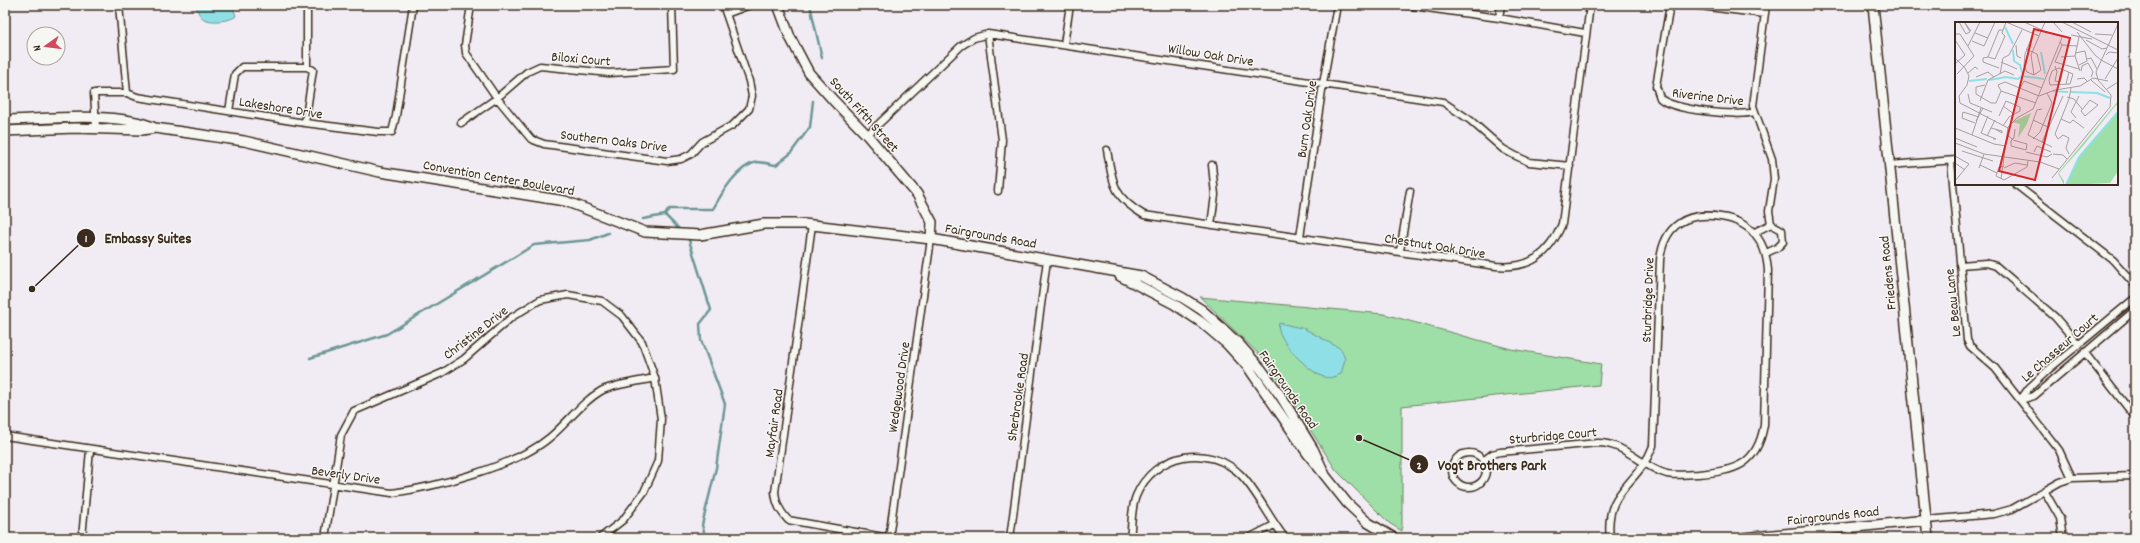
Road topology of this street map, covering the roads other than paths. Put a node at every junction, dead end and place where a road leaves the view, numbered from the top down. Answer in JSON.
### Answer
{"nodes":[{"id":1,"x":119,"y":5,"type":"edge"},
{"id":2,"x":307,"y":5,"type":"edge"},
{"id":3,"x":413,"y":5,"type":"edge"},
{"id":4,"x":471,"y":5,"type":"edge"},
{"id":5,"x":672,"y":5,"type":"edge"},
{"id":6,"x":723,"y":5,"type":"edge"},
{"id":7,"x":750,"y":5,"type":"edge"},
{"id":8,"x":778,"y":5,"type":"edge"},
{"id":9,"x":1070,"y":5,"type":"edge"},
{"id":10,"x":1337,"y":5,"type":"edge"},
{"id":11,"x":1405,"y":5,"type":"edge"},
{"id":12,"x":1501,"y":5,"type":"edge"},
{"id":13,"x":1590,"y":5,"type":"edge"},
{"id":14,"x":1670,"y":5,"type":"edge"},
{"id":15,"x":1692,"y":5,"type":"edge"},
{"id":16,"x":1766,"y":5,"type":"edge"},
{"id":17,"x":1872,"y":5,"type":"edge"},
{"id":18,"x":726,"y":14,"type":"junction"},
{"id":19,"x":1765,"y":14,"type":"junction"},
{"id":20,"x":1499,"y":18,"type":"junction"},
{"id":21,"x":1585,"y":33,"type":"junction"},
{"id":22,"x":988,"y":34,"type":"junction"},
{"id":23,"x":1064,"y":44,"type":"junction"},
{"id":24,"x":307,"y":67,"type":"junction"},
{"id":25,"x":1323,"y":84,"type":"junction"},
{"id":26,"x":127,"y":93,"type":"junction"},
{"id":27,"x":497,"y":98,"type":"junction"},
{"id":28,"x":229,"y":111,"type":"junction"},
{"id":29,"x":1754,"y":112,"type":"junction"},
{"id":30,"x":96,"y":118,"type":"junction"},
{"id":31,"x":5,"y":120,"type":"edge"},
{"id":32,"x":305,"y":123,"type":"junction"},
{"id":33,"x":461,"y":123,"type":"dead end"},
{"id":34,"x":96,"y":128,"type":"junction"},
{"id":35,"x":155,"y":128,"type":"junction"},
{"id":36,"x":5,"y":131,"type":"edge"},
{"id":37,"x":867,"y":135,"type":"junction"},
{"id":38,"x":1107,"y":150,"type":"dead end"},
{"id":39,"x":1953,"y":160,"type":"edge"},
{"id":40,"x":1212,"y":165,"type":"dead end"},
{"id":41,"x":1570,"y":166,"type":"junction"},
{"id":42,"x":1889,"y":166,"type":"junction"},
{"id":43,"x":2016,"y":185,"type":"edge"},
{"id":44,"x":998,"y":191,"type":"dead end"},
{"id":45,"x":1410,"y":191,"type":"dead end"},
{"id":46,"x":1771,"y":224,"type":"junction"},
{"id":47,"x":812,"y":225,"type":"junction"},
{"id":48,"x":1211,"y":225,"type":"junction"},
{"id":49,"x":1753,"y":233,"type":"junction"},
{"id":50,"x":1300,"y":237,"type":"junction"},
{"id":51,"x":931,"y":239,"type":"junction"},
{"id":52,"x":1400,"y":251,"type":"junction"},
{"id":53,"x":1766,"y":253,"type":"junction"},
{"id":54,"x":1047,"y":260,"type":"junction"},
{"id":55,"x":1960,"y":264,"type":"junction"},
{"id":56,"x":2135,"y":285,"type":"edge"},
{"id":57,"x":2135,"y":298,"type":"edge"},
{"id":58,"x":2135,"y":310,"type":"edge"},
{"id":59,"x":2079,"y":345,"type":"junction"},
{"id":60,"x":2085,"y":353,"type":"junction"},
{"id":61,"x":655,"y":378,"type":"junction"},
{"id":62,"x":2020,"y":400,"type":"junction"},
{"id":63,"x":2135,"y":417,"type":"edge"},
{"id":64,"x":5,"y":436,"type":"edge"},
{"id":65,"x":90,"y":450,"type":"junction"},
{"id":66,"x":1483,"y":461,"type":"junction"},
{"id":67,"x":1646,"y":463,"type":"junction"},
{"id":68,"x":2135,"y":476,"type":"edge"},
{"id":69,"x":2072,"y":478,"type":"junction"},
{"id":70,"x":334,"y":484,"type":"junction"},
{"id":71,"x":2045,"y":492,"type":"junction"},
{"id":72,"x":1927,"y":520,"type":"junction"},
{"id":73,"x":1274,"y":525,"type":"junction"},
{"id":74,"x":1850,"y":527,"type":"junction"},
{"id":75,"x":1763,"y":537,"type":"edge"},
{"id":76,"x":82,"y":538,"type":"edge"},
{"id":77,"x":326,"y":538,"type":"edge"},
{"id":78,"x":600,"y":538,"type":"edge"},
{"id":79,"x":889,"y":538,"type":"edge"},
{"id":80,"x":1010,"y":538,"type":"edge"},
{"id":81,"x":1130,"y":538,"type":"edge"},
{"id":82,"x":1249,"y":538,"type":"edge"},
{"id":83,"x":1285,"y":538,"type":"edge"},
{"id":84,"x":1394,"y":538,"type":"edge"},
{"id":85,"x":1610,"y":538,"type":"edge"},
{"id":86,"x":1742,"y":538,"type":"edge"},
{"id":87,"x":1850,"y":538,"type":"edge"},
{"id":88,"x":1928,"y":538,"type":"edge"},
{"id":89,"x":2063,"y":538,"type":"edge"}],
"edges":[{"from":1,"to":26,"type":"street"},
{"from":2,"to":24,"type":"street"},
{"from":3,"to":32,"type":"street","name":"Lakeshore Drive"},
{"from":4,"to":27,"type":"street","name":"Southern Oaks Drive"},
{"from":5,"to":27,"type":"street","name":"Biloxi Court"},
{"from":6,"to":18,"type":"street","name":"Southern Oaks Drive"},
{"from":7,"to":18,"type":"street"},
{"from":8,"to":37,"type":"street","name":"South Fifth Street"},
{"from":9,"to":23,"type":"street"},
{"from":10,"to":25,"type":"street","name":"Burn Oak Drive"},
{"from":11,"to":20,"type":"street"},
{"from":12,"to":20,"type":"street"},
{"from":13,"to":21,"type":"street","name":"Chestnut Oak Drive"},
{"from":14,"to":29,"type":"street","name":"Riverine Drive"},
{"from":15,"to":19,"type":"street"},
{"from":16,"to":19,"type":"street"},
{"from":17,"to":42,"type":"street","name":"Friedens Road"},
{"from":18,"to":27,"type":"street","name":"Southern Oaks Drive"},
{"from":19,"to":29,"type":"street"},
{"from":20,"to":21,"type":"street"},
{"from":21,"to":41,"type":"street","name":"Chestnut Oak Drive"},
{"from":22,"to":23,"type":"street","name":"Willow Oak Drive"},
{"from":22,"to":37,"type":"street","name":"Willow Oak Drive"},
{"from":22,"to":44,"type":"street"},
{"from":23,"to":25,"type":"street","name":"Willow Oak Drive"},
{"from":24,"to":28,"type":"street"},
{"from":24,"to":32,"type":"street"},
{"from":25,"to":41,"type":"street","name":"Willow Oak Drive"},
{"from":25,"to":50,"type":"street","name":"Burn Oak Drive"},
{"from":26,"to":28,"type":"street","name":"Lakeshore Drive"},
{"from":26,"to":30,"type":"street","name":"Lakeshore Drive"},
{"from":27,"to":33,"type":"street","name":"Biloxi Court"},
{"from":28,"to":32,"type":"street","name":"Lakeshore Drive"},
{"from":29,"to":46,"type":"street"},
{"from":30,"to":31,"type":"street","name":"Convention Center Boulevard"},
{"from":30,"to":34,"type":"street"},
{"from":30,"to":35,"type":"street","name":"Convention Center Boulevard"},
{"from":34,"to":35,"type":"street","name":"Convention Center Boulevard"},
{"from":34,"to":36,"type":"street","name":"Convention Center Boulevard"},
{"from":35,"to":47,"type":"street","name":"Convention Center Boulevard"},
{"from":37,"to":51,"type":"street","name":"South Fifth Street"},
{"from":38,"to":48,"type":"street","name":"Chestnut Oak Drive"},
{"from":39,"to":42,"type":"street"},
{"from":39,"to":55,"type":"street","name":"Le Beau Lane"},
{"from":40,"to":48,"type":"street"},
{"from":41,"to":52,"type":"street","name":"Chestnut Oak Drive"},
{"from":42,"to":72,"type":"street","name":"Friedens Road"},
{"from":43,"to":56,"type":"street"},
{"from":45,"to":52,"type":"street"},
{"from":46,"to":49,"type":"street"},
{"from":46,"to":53,"type":"street"},
{"from":47,"to":51,"type":"street","name":"Convention Center Boulevard"},
{"from":47,"to":79,"type":"street","name":"Mayfair Road"},
{"from":48,"to":50,"type":"street","name":"Chestnut Oak Drive"},
{"from":49,"to":53,"type":"street","name":"Sturbridge Drive"},
{"from":49,"to":67,"type":"street","name":"Sturbridge Drive"},
{"from":50,"to":52,"type":"street","name":"Chestnut Oak Drive"},
{"from":51,"to":54,"type":"street","name":"Fairgrounds Road"},
{"from":51,"to":79,"type":"street","name":"Wedgewood Drive"},
{"from":53,"to":67,"type":"street","name":"Sturbridge Drive"},
{"from":54,"to":80,"type":"street","name":"Sherbrooke Road"},
{"from":54,"to":84,"type":"street","name":"Fairgrounds Road"},
{"from":55,"to":59,"type":"street"},
{"from":55,"to":62,"type":"street","name":"Le Beau Lane"},
{"from":57,"to":59,"type":"street","name":"Le Chasseur Court"},
{"from":58,"to":60,"type":"street","name":"Le Chasseur Court"},
{"from":59,"to":62,"type":"street","name":"Le Chasseur Court"},
{"from":60,"to":62,"type":"street","name":"Le Chasseur Court"},
{"from":60,"to":63,"type":"street"},
{"from":61,"to":70,"type":"street","name":"Beverly Drive"},
{"from":61,"to":70,"type":"street","name":"Christine Drive"},
{"from":61,"to":78,"type":"street","name":"Christine Drive"},
{"from":62,"to":69,"type":"street","name":"Le Beau Lane"},
{"from":64,"to":65,"type":"street","name":"Beverly Drive"},
{"from":65,"to":70,"type":"street","name":"Beverly Drive"},
{"from":65,"to":76,"type":"street"},
{"from":66,"to":66,"type":"street"},
{"from":66,"to":67,"type":"street","name":"Sturbridge Court"},
{"from":67,"to":85,"type":"street","name":"Sturbridge Drive"},
{"from":68,"to":69,"type":"street"},
{"from":69,"to":71,"type":"street"},
{"from":70,"to":77,"type":"street","name":"Christine Drive"},
{"from":71,"to":72,"type":"street"},
{"from":71,"to":89,"type":"street"},
{"from":72,"to":74,"type":"street","name":"Fairgrounds Road"},
{"from":72,"to":88,"type":"street","name":"Friedens Road"},
{"from":73,"to":81,"type":"street"},
{"from":73,"to":82,"type":"street"},
{"from":73,"to":83,"type":"street"},
{"from":74,"to":75,"type":"street","name":"Fairgrounds Road"},
{"from":74,"to":87,"type":"street"},
{"from":75,"to":86,"type":"street","name":"Fairgrounds Road"}]}
